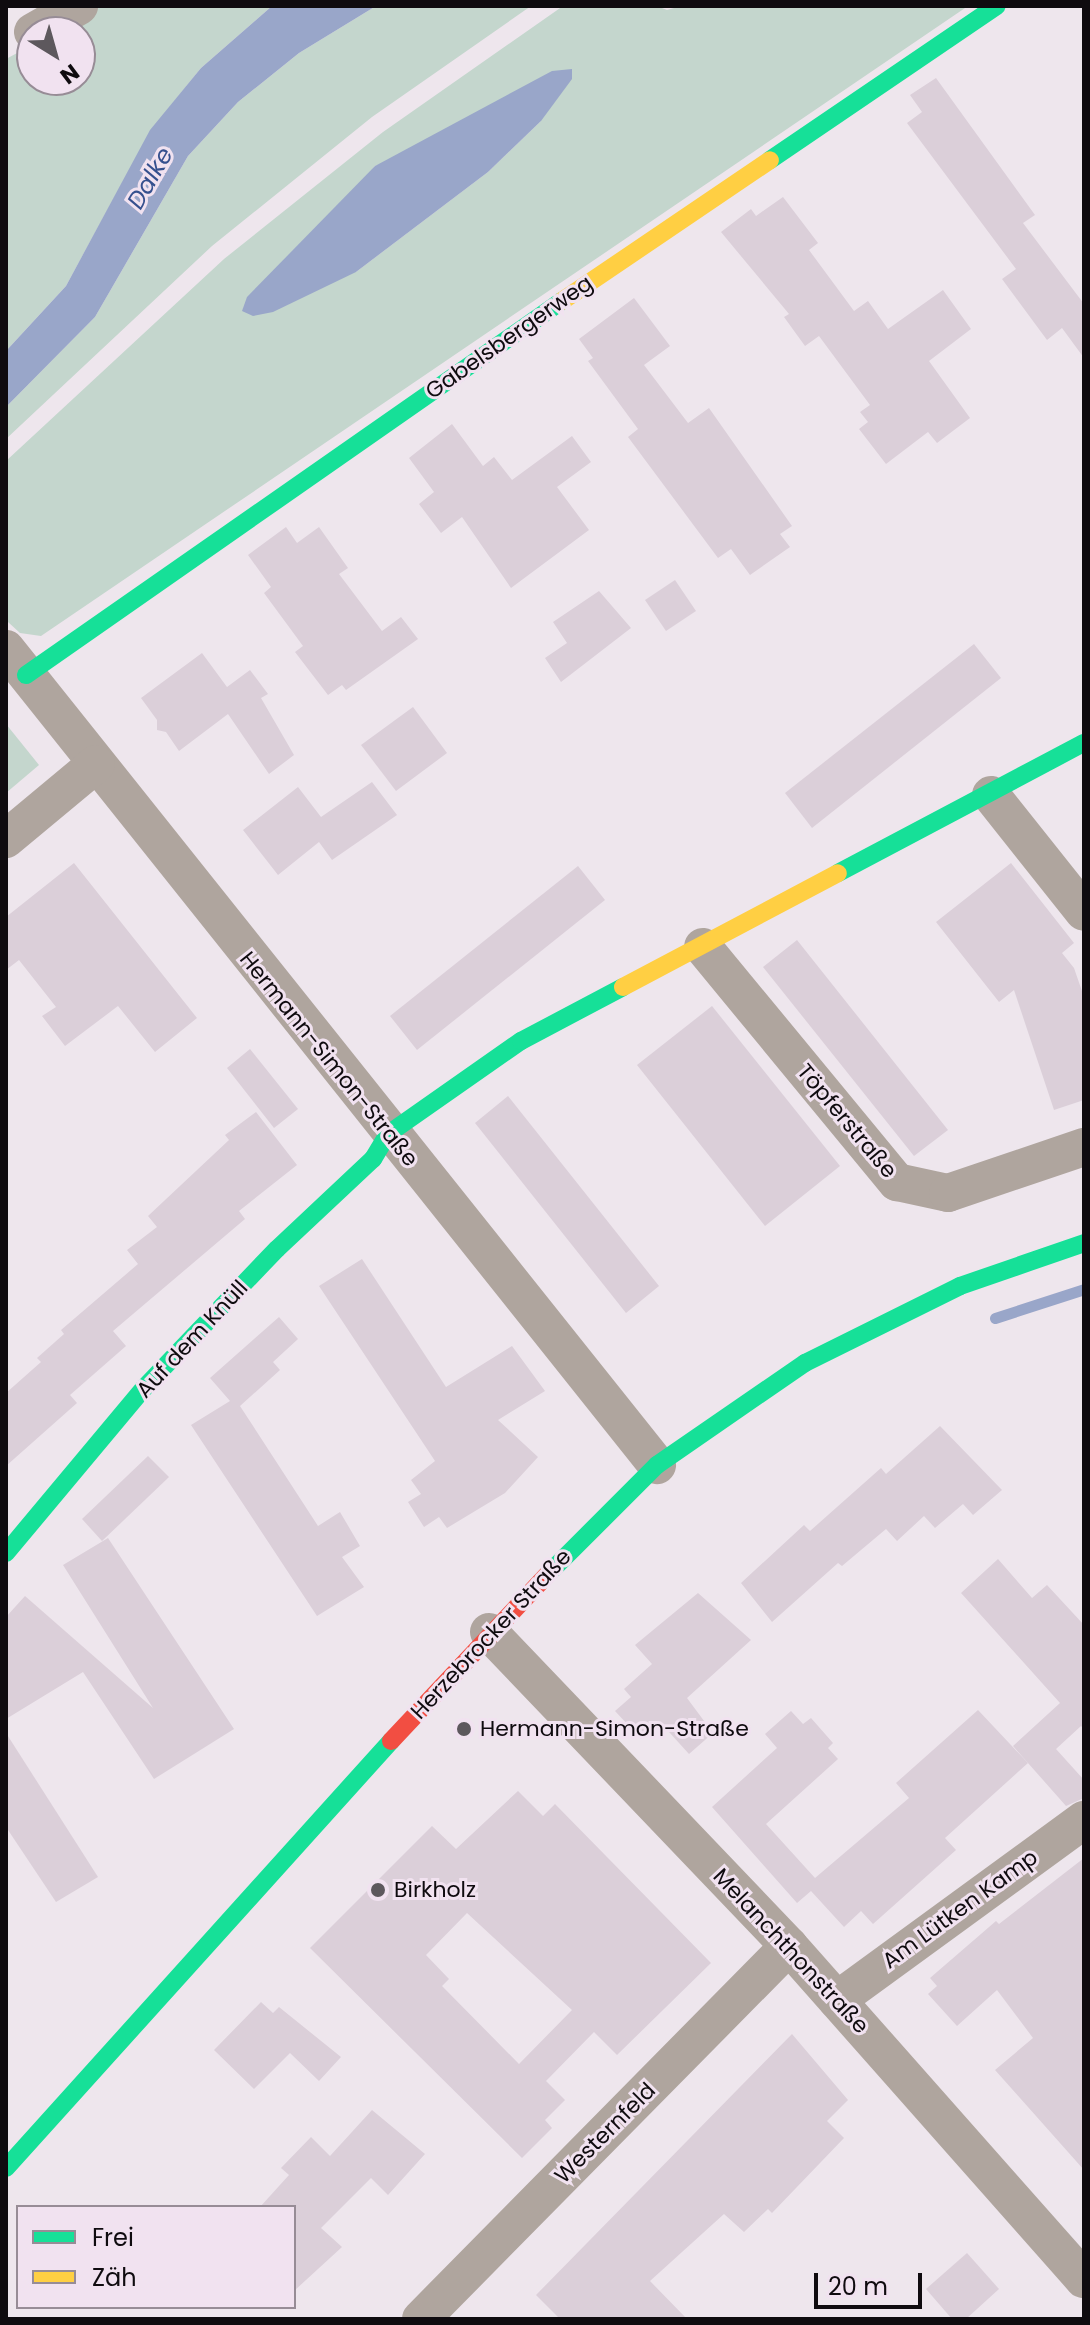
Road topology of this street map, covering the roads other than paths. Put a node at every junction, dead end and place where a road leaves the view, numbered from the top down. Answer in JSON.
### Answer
{"nodes":[{"id":1,"x":79,"y":6,"type":"edge"},
{"id":2,"x":997,"y":6,"type":"edge"},
{"id":3,"x":59,"y":16,"type":"edge"},
{"id":4,"x":16,"y":662,"type":"edge"},
{"id":5,"x":1084,"y":743,"type":"edge"},
{"id":6,"x":96,"y":764,"type":"junction"},
{"id":7,"x":991,"y":795,"type":"junction"},
{"id":8,"x":6,"y":839,"type":"edge"},
{"id":9,"x":1084,"y":912,"type":"edge"},
{"id":10,"x":703,"y":947,"type":"junction"},
{"id":11,"x":388,"y":1134,"type":"junction"},
{"id":12,"x":1084,"y":1147,"type":"edge"},
{"id":13,"x":1084,"y":1243,"type":"edge"},
{"id":14,"x":657,"y":1465,"type":"junction"},
{"id":15,"x":6,"y":1553,"type":"edge"},
{"id":16,"x":489,"y":1632,"type":"junction"},
{"id":17,"x":1084,"y":1820,"type":"edge"},
{"id":18,"x":789,"y":1946,"type":"junction"},
{"id":19,"x":837,"y":2000,"type":"junction"},
{"id":20,"x":6,"y":2168,"type":"edge"},
{"id":21,"x":1084,"y":2279,"type":"edge"},
{"id":22,"x":421,"y":2319,"type":"edge"}],
"edges":[{"from":1,"to":3,"type":"street"},
{"from":2,"to":4,"type":"street","name":"Gabelsbergerweg"},
{"from":4,"to":6,"type":"street","name":"Hermann-Simon-Straße"},
{"from":5,"to":7,"type":"street"},
{"from":6,"to":8,"type":"street"},
{"from":6,"to":11,"type":"street","name":"Hermann-Simon-Straße"},
{"from":7,"to":9,"type":"street"},
{"from":7,"to":10,"type":"street"},
{"from":10,"to":11,"type":"street"},
{"from":10,"to":12,"type":"street","name":"Töpferstraße"},
{"from":11,"to":14,"type":"street","name":"Hermann-Simon-Straße"},
{"from":11,"to":15,"type":"street","name":"Auf dem Knüll"},
{"from":13,"to":14,"type":"street","name":"Herzebrocker Straße"},
{"from":14,"to":16,"type":"street","name":"Herzebrocker Straße"},
{"from":16,"to":18,"type":"street","name":"Melanchthonstraße"},
{"from":16,"to":20,"type":"street","name":"Herzebrocker Straße"},
{"from":17,"to":19,"type":"street","name":"Am Lütken Kamp"},
{"from":18,"to":19,"type":"street","name":"Melanchthonstraße"},
{"from":18,"to":22,"type":"street","name":"Westernfeld"},
{"from":19,"to":21,"type":"street","name":"Melanchthonstraße"}]}
